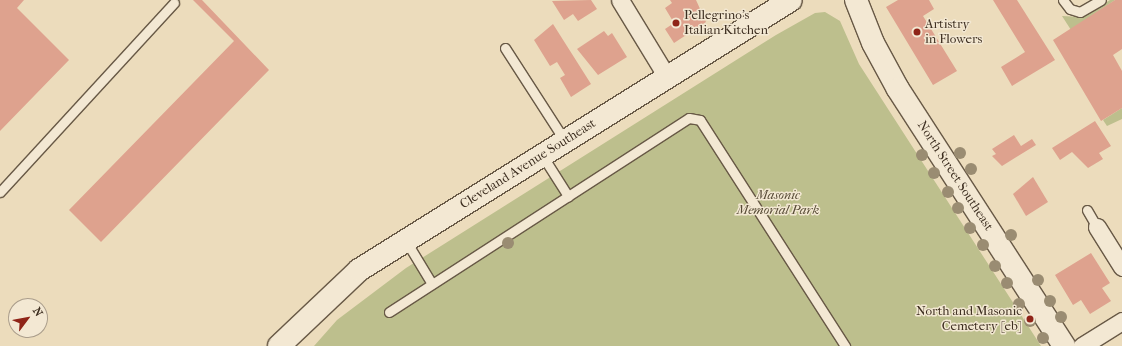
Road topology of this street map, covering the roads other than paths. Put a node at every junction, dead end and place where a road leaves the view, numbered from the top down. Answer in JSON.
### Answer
{"nodes":[{"id":1,"x":620,"y":0,"type":"edge"},
{"id":2,"x":791,"y":0,"type":"edge"},
{"id":3,"x":856,"y":0,"type":"edge"},
{"id":4,"x":1063,"y":0,"type":"edge"},
{"id":5,"x":1101,"y":0,"type":"edge"},
{"id":6,"x":174,"y":3,"type":"dead end"},
{"id":7,"x":769,"y":6,"type":"edge"},
{"id":8,"x":505,"y":48,"type":"dead end"},
{"id":9,"x":667,"y":77,"type":"junction"},
{"id":10,"x":565,"y":142,"type":"junction"},
{"id":11,"x":542,"y":155,"type":"junction"},
{"id":12,"x":0,"y":192,"type":"edge"},
{"id":13,"x":568,"y":196,"type":"junction"},
{"id":14,"x":1088,"y":210,"type":"dead end"},
{"id":15,"x":1097,"y":227,"type":"joint"},
{"id":16,"x":405,"y":240,"type":"junction"},
{"id":17,"x":1122,"y":266,"type":"edge"},
{"id":18,"x":432,"y":284,"type":"junction"},
{"id":19,"x":389,"y":312,"type":"dead end"},
{"id":20,"x":1122,"y":321,"type":"edge"},
{"id":21,"x":279,"y":346,"type":"edge"},
{"id":22,"x":845,"y":346,"type":"edge"},
{"id":23,"x":1064,"y":346,"type":"edge"},
{"id":24,"x":1082,"y":346,"type":"edge"}],
"edges":[{"from":1,"to":9,"type":"street"},
{"from":2,"to":7,"type":"main road","name":"Cleveland Avenue Southeast"},
{"from":3,"to":23,"type":"main road","name":"North Street Southeast"},
{"from":4,"to":5,"type":"lane"},
{"from":6,"to":12,"type":"lane"},
{"from":7,"to":9,"type":"main road","name":"Cleveland Avenue Southeast"},
{"from":8,"to":10,"type":"lane"},
{"from":9,"to":10,"type":"main road","name":"Cleveland Avenue Southeast"},
{"from":10,"to":11,"type":"main road","name":"Cleveland Avenue Southeast"},
{"from":11,"to":13,"type":"lane"},
{"from":11,"to":16,"type":"main road","name":"Cleveland Avenue Southeast"},
{"from":13,"to":18,"type":"lane"},
{"from":13,"to":22,"type":"lane"},
{"from":14,"to":15,"type":"lane"},
{"from":15,"to":17,"type":"street"},
{"from":16,"to":18,"type":"lane"},
{"from":16,"to":21,"type":"main road","name":"Cleveland Avenue Southeast"},
{"from":18,"to":19,"type":"lane"},
{"from":20,"to":24,"type":"street"}]}
